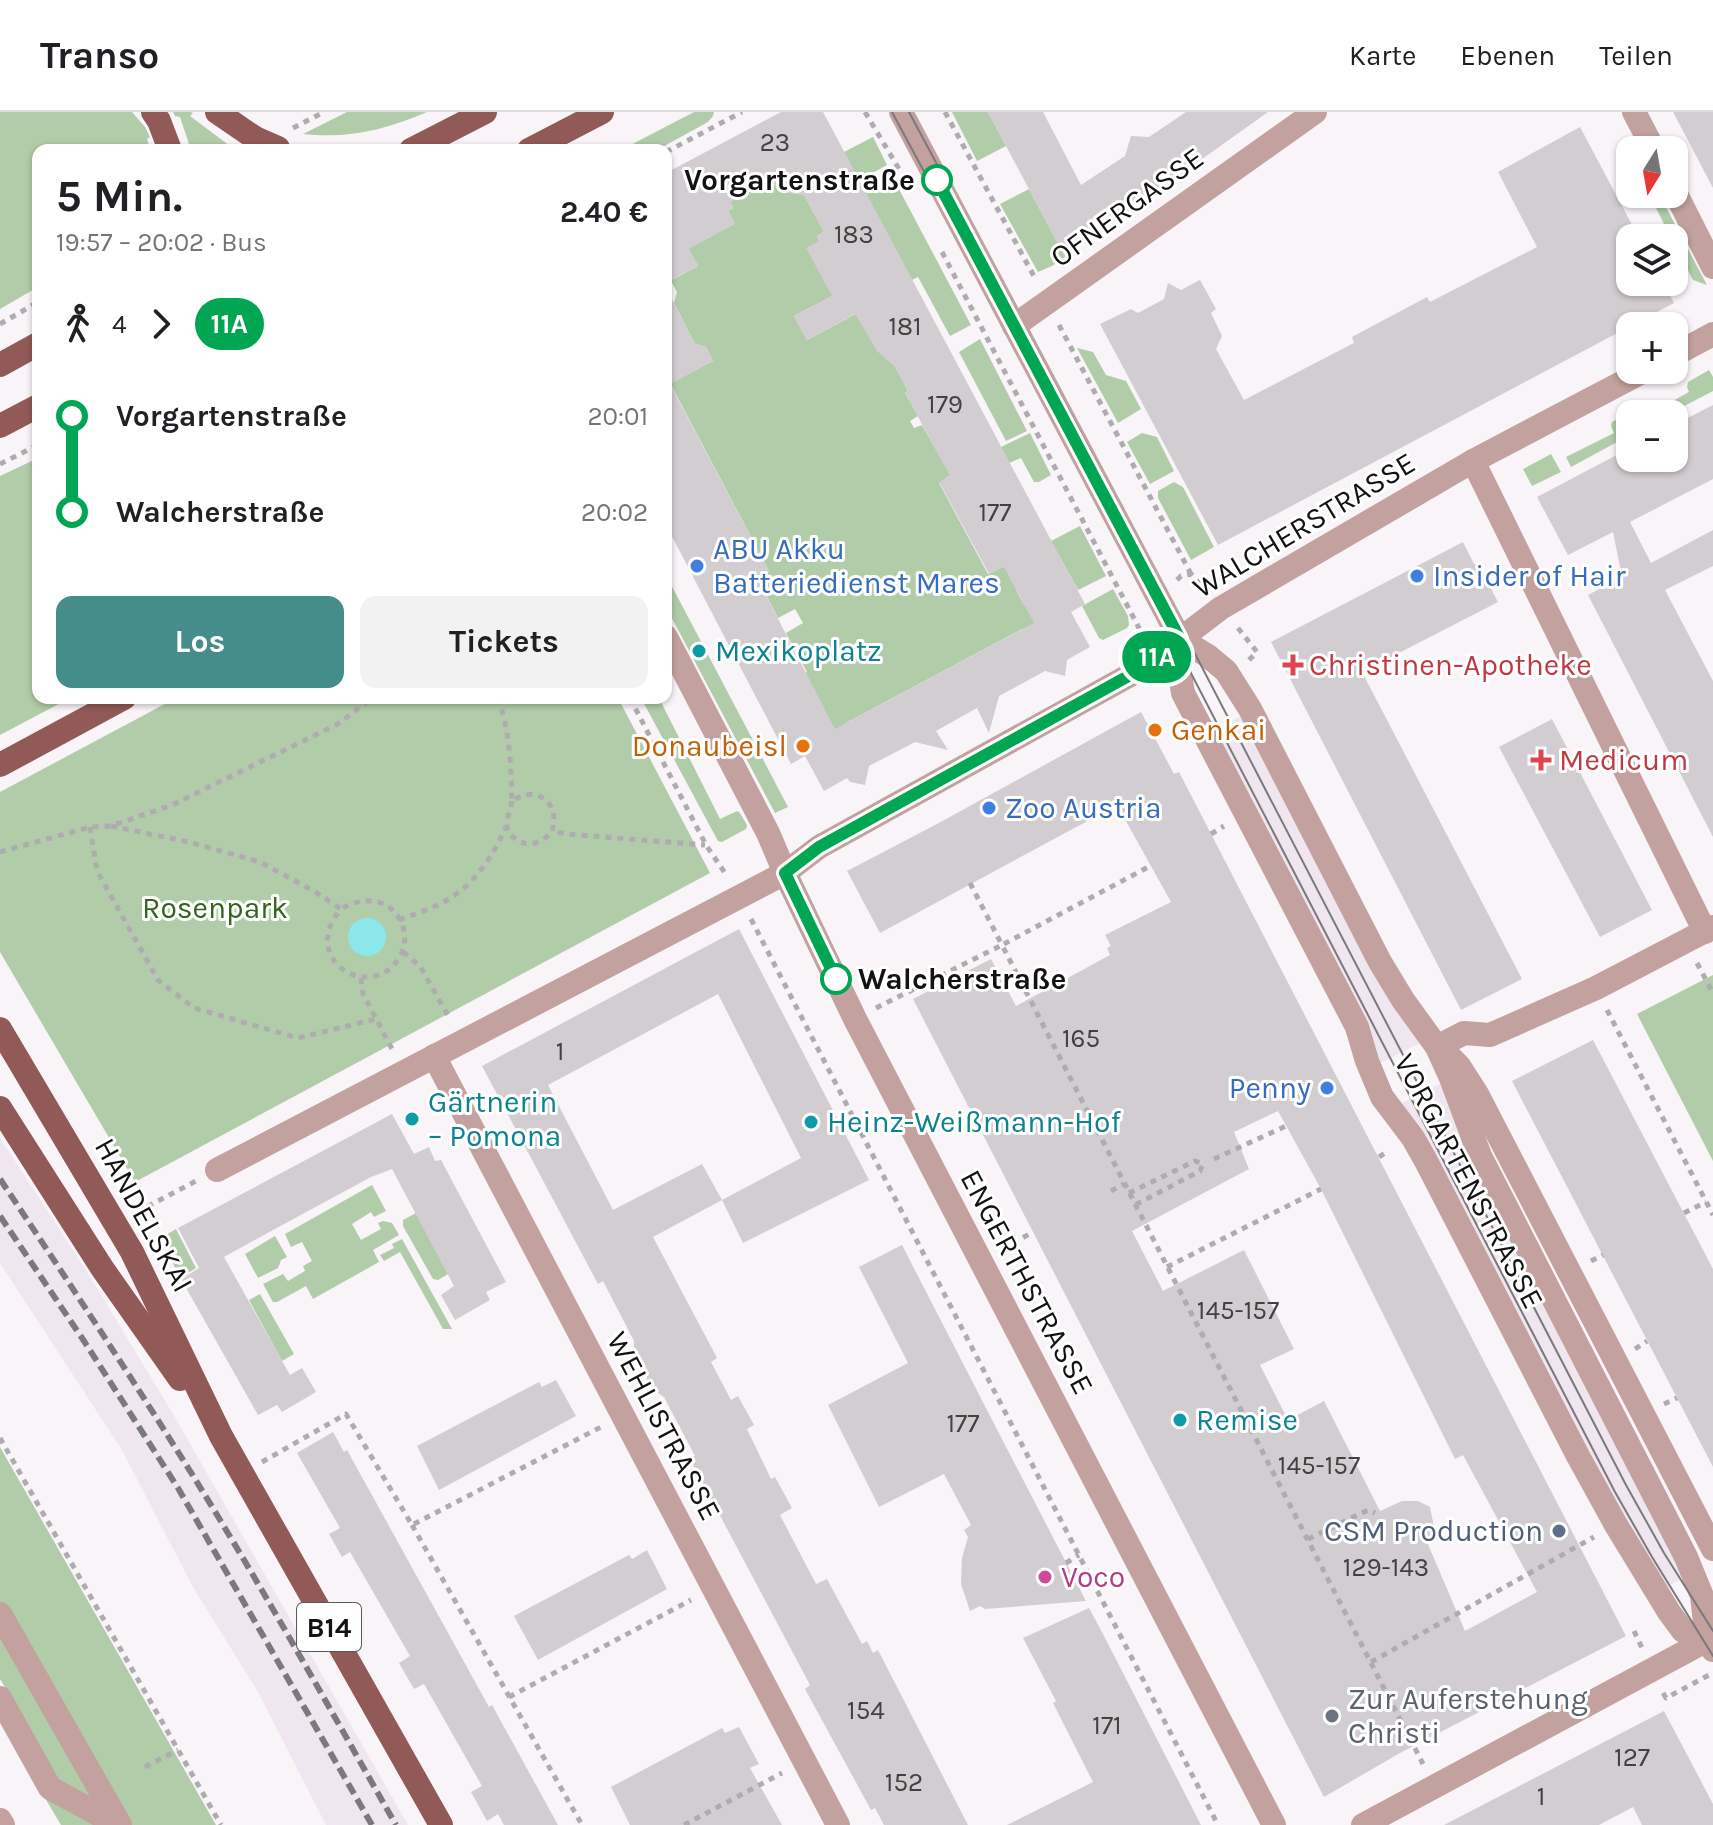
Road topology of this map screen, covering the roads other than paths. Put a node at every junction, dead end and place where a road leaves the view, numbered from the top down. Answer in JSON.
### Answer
{"nodes":[{"id":1,"x":153,"y":112,"type":"edge"},
{"id":2,"x":217,"y":112,"type":"edge"},
{"id":3,"x":485,"y":112,"type":"edge"},
{"id":4,"x":602,"y":112,"type":"edge"},
{"id":5,"x":901,"y":112,"type":"edge"},
{"id":6,"x":1315,"y":112,"type":"edge"},
{"id":7,"x":1634,"y":112,"type":"edge"},
{"id":8,"x":1647,"y":136,"type":"edge"},
{"id":9,"x":168,"y":144,"type":"edge"},
{"id":10,"x":270,"y":144,"type":"edge"},
{"id":11,"x":423,"y":144,"type":"edge"},
{"id":12,"x":541,"y":144,"type":"edge"},
{"id":13,"x":1683,"y":208,"type":"edge"},
{"id":14,"x":1713,"y":267,"type":"edge"},
{"id":15,"x":1014,"y":326,"type":"junction"},
{"id":16,"x":1713,"y":334,"type":"edge"},
{"id":17,"x":32,"y":347,"type":"edge"},
{"id":18,"x":1688,"y":347,"type":"edge"},
{"id":19,"x":0,"y":365,"type":"edge"},
{"id":20,"x":1619,"y":384,"type":"edge"},
{"id":21,"x":32,"y":409,"type":"edge"},
{"id":22,"x":0,"y":426,"type":"edge"},
{"id":23,"x":1473,"y":461,"type":"junction"},
{"id":24,"x":1180,"y":639,"type":"junction"},
{"id":25,"x":672,"y":649,"type":"edge"},
{"id":26,"x":113,"y":704,"type":"edge"},
{"id":27,"x":0,"y":765,"type":"edge"},
{"id":28,"x":785,"y":873,"type":"junction"},
{"id":29,"x":1709,"y":929,"type":"edge"},
{"id":30,"x":0,"y":1029,"type":"edge"},
{"id":31,"x":1437,"y":1047,"type":"junction"},
{"id":32,"x":434,"y":1056,"type":"junction"},
{"id":33,"x":0,"y":1108,"type":"edge"},
{"id":34,"x":217,"y":1170,"type":"road end"},
{"id":35,"x":221,"y":1436,"type":"junction"},
{"id":36,"x":1713,"y":1549,"type":"edge"},
{"id":37,"x":0,"y":1614,"type":"edge"},
{"id":38,"x":1711,"y":1643,"type":"edge"},
{"id":39,"x":0,"y":1698,"type":"edge"},
{"id":40,"x":119,"y":1825,"type":"edge"},
{"id":41,"x":441,"y":1825,"type":"edge"},
{"id":42,"x":838,"y":1825,"type":"edge"},
{"id":43,"x":1274,"y":1825,"type":"edge"},
{"id":44,"x":1363,"y":1825,"type":"edge"}],
"edges":[{"from":1,"to":9,"type":"main road"},
{"from":2,"to":10,"type":"main road","bridge":true},
{"from":3,"to":11,"type":"main road"},
{"from":4,"to":12,"type":"main road"},
{"from":5,"to":15,"type":"street","name":"VORGARTENSTRASSE"},
{"from":6,"to":15,"type":"street","name":"OFNERGASSE"},
{"from":7,"to":8,"type":"street"},
{"from":13,"to":14,"type":"street"},
{"from":15,"to":24,"type":"street","name":"VORGARTENSTRASSE"},
{"from":16,"to":18,"type":"street"},
{"from":17,"to":19,"type":"main road"},
{"from":20,"to":23,"type":"street","name":"WALCHERSTRASSE"},
{"from":21,"to":22,"type":"main road"},
{"from":23,"to":24,"type":"street","name":"WALCHERSTRASSE"},
{"from":23,"to":29,"type":"street"},
{"from":24,"to":28,"type":"street","name":"WALCHERSTRASSE"},
{"from":24,"to":31,"type":"street","name":"VORGARTENSTRASSE"},
{"from":24,"to":38,"type":"street","name":"VORGARTENSTRASSE"},
{"from":25,"to":28,"type":"street","name":"ENGERTHSTRASSE"},
{"from":26,"to":27,"type":"main road"},
{"from":28,"to":32,"type":"street","name":"WALCHERSTRASSE"},
{"from":28,"to":43,"type":"street","name":"ENGERTHSTRASSE"},
{"from":29,"to":31,"type":"street"},
{"from":30,"to":35,"type":"main road","name":"HANDELSKAI","number":"B14"},
{"from":31,"to":36,"type":"street"},
{"from":31,"to":38,"type":"street","name":"VORGARTENSTRASSE"},
{"from":32,"to":34,"type":"street","name":"WALCHERSTRASSE"},
{"from":32,"to":42,"type":"street","name":"WEHLISTRASSE"},
{"from":33,"to":35,"type":"main road","name":"HANDELSKAI","number":"B14"},
{"from":35,"to":41,"type":"main road","name":"HANDELSKAI","number":"B14"},
{"from":37,"to":40,"type":"street"},
{"from":38,"to":44,"type":"street"},
{"from":39,"to":40,"type":"street"}]}
